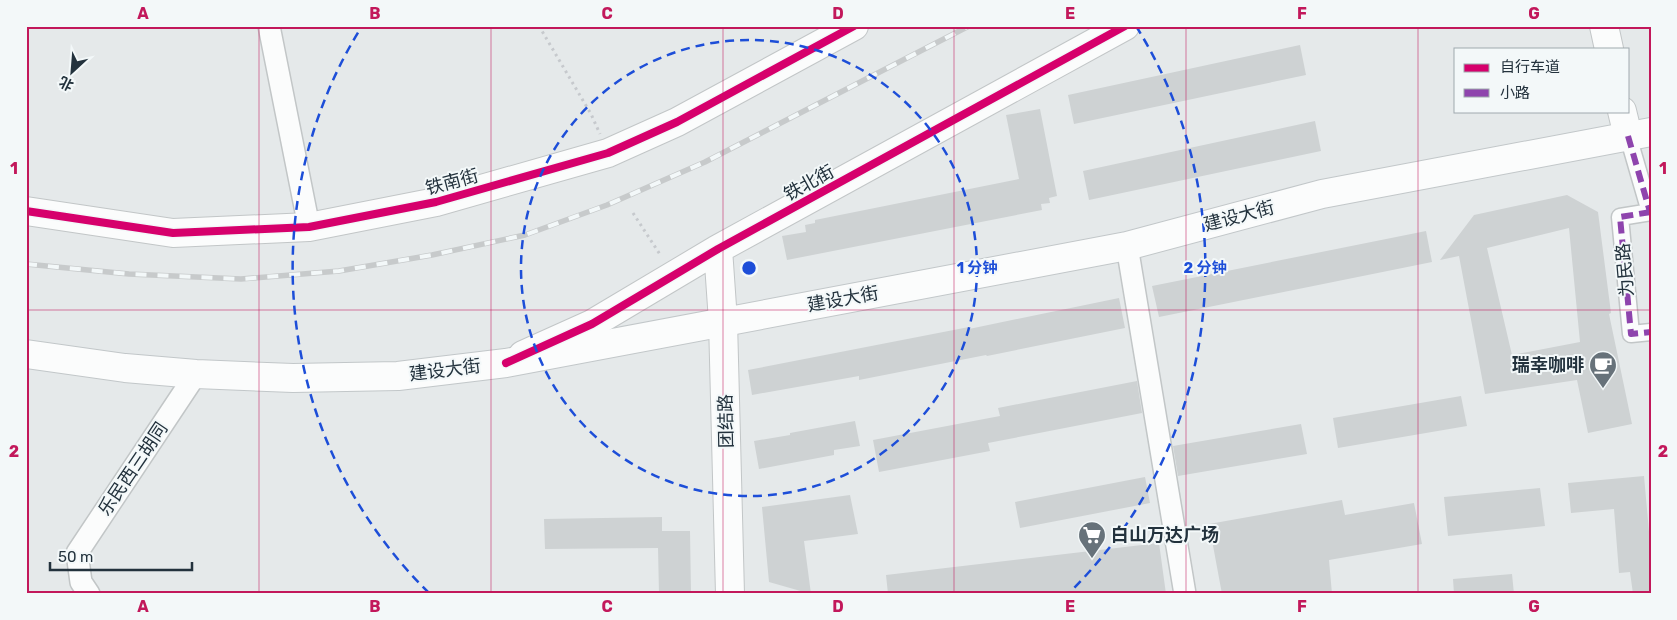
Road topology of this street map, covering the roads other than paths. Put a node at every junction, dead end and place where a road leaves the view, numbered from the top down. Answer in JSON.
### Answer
{"nodes":[{"id":1,"x":269,"y":26,"type":"edge"},
{"id":2,"x":854,"y":26,"type":"edge"},
{"id":3,"x":1124,"y":26,"type":"edge"},
{"id":4,"x":1604,"y":26,"type":"edge"},
{"id":5,"x":1609,"y":48,"type":"edge"},
{"id":6,"x":1634,"y":126,"type":"edge"},
{"id":7,"x":26,"y":211,"type":"edge"},
{"id":8,"x":1650,"y":212,"type":"edge"},
{"id":9,"x":309,"y":227,"type":"junction"},
{"id":10,"x":1127,"y":246,"type":"junction"},
{"id":11,"x":718,"y":249,"type":"junction"},
{"id":12,"x":723,"y":321,"type":"junction"},
{"id":13,"x":1651,"y":332,"type":"edge"},
{"id":14,"x":26,"y":354,"type":"edge"},
{"id":15,"x":506,"y":363,"type":"junction"},
{"id":16,"x":196,"y":374,"type":"junction"},
{"id":17,"x":89,"y":594,"type":"edge"},
{"id":18,"x":730,"y":594,"type":"edge"},
{"id":19,"x":1185,"y":594,"type":"edge"}],
"edges":[{"from":1,"to":9,"type":"street"},
{"from":2,"to":9,"type":"street","name":"铁南街"},
{"from":3,"to":11,"type":"street","name":"铁北街"},
{"from":4,"to":5,"type":"street"},
{"from":6,"to":8,"type":"street","name":"为民路"},
{"from":6,"to":10,"type":"street","name":"建设大街"},
{"from":7,"to":9,"type":"street","name":"铁南街"},
{"from":8,"to":13,"type":"street","name":"为民路"},
{"from":10,"to":12,"type":"street","name":"建设大街"},
{"from":10,"to":19,"type":"street"},
{"from":11,"to":12,"type":"street","name":"团结路"},
{"from":11,"to":15,"type":"street","name":"铁北街"},
{"from":12,"to":15,"type":"street","name":"建设大街"},
{"from":12,"to":18,"type":"street","name":"团结路"},
{"from":14,"to":16,"type":"street","name":"建设大街"},
{"from":15,"to":16,"type":"street","name":"建设大街"},
{"from":16,"to":17,"type":"street","name":"乐民西三胡同"}]}
